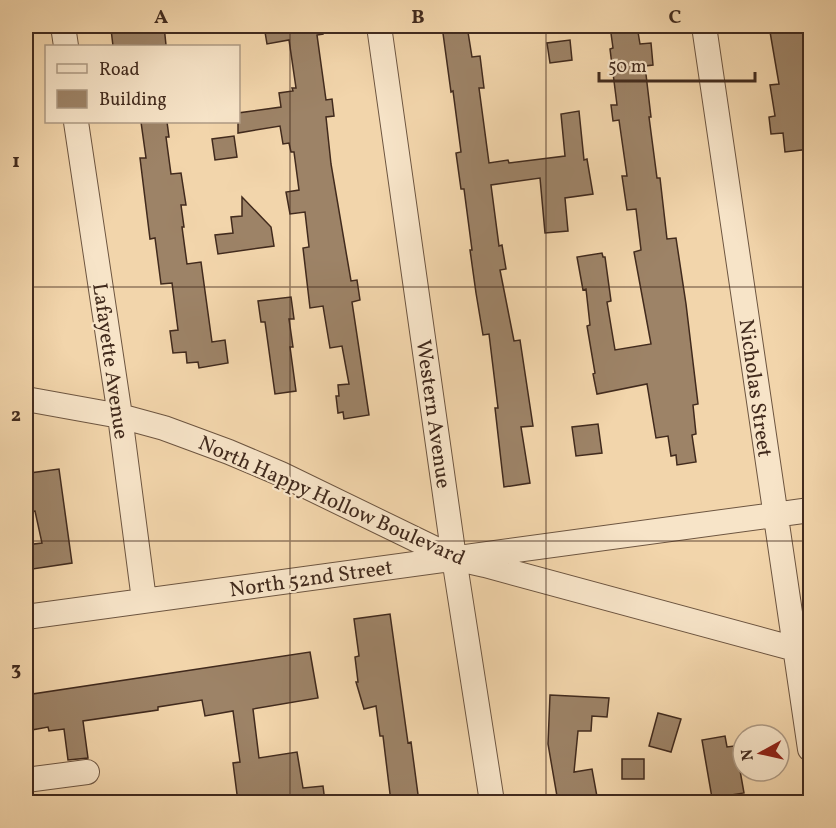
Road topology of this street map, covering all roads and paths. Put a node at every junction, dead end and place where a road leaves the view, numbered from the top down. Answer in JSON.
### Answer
{"nodes":[{"id":1,"x":63,"y":26,"type":"edge"},
{"id":2,"x":379,"y":26,"type":"edge"},
{"id":3,"x":704,"y":26,"type":"edge"},
{"id":4,"x":66,"y":45,"type":"edge"},
{"id":5,"x":76,"y":123,"type":"edge"},
{"id":6,"x":26,"y":399,"type":"edge"},
{"id":7,"x":120,"y":416,"type":"junction"},
{"id":8,"x":810,"y":510,"type":"edge"},
{"id":9,"x":775,"y":514,"type":"junction"},
{"id":10,"x":454,"y":558,"type":"junction"},
{"id":11,"x":144,"y":600,"type":"junction"},
{"id":12,"x":26,"y":617,"type":"edge"},
{"id":13,"x":803,"y":651,"type":"edge"},
{"id":14,"x":810,"y":749,"type":"edge"},
{"id":15,"x":87,"y":772,"type":"dead end"},
{"id":16,"x":26,"y":780,"type":"edge"},
{"id":17,"x":492,"y":802,"type":"edge"}],
"edges":[{"from":1,"to":4,"type":"street"},
{"from":2,"to":10,"type":"street","name":"Western Avenue"},
{"from":3,"to":9,"type":"street","name":"Nicholas Street"},
{"from":5,"to":7,"type":"street","name":"Lafayette Avenue"},
{"from":6,"to":7,"type":"street","name":"North Happy Hollow Boulevard"},
{"from":7,"to":10,"type":"street","name":"North Happy Hollow Boulevard"},
{"from":7,"to":11,"type":"street","name":"Lafayette Avenue"},
{"from":8,"to":9,"type":"street","name":"North 52nd Street"},
{"from":9,"to":10,"type":"street","name":"North 52nd Street"},
{"from":9,"to":13,"type":"street","name":"Nicholas Street"},
{"from":10,"to":11,"type":"street","name":"North 52nd Street"},
{"from":10,"to":13,"type":"street","name":"North Happy Hollow Boulevard"},
{"from":10,"to":17,"type":"street","name":"Western Avenue"},
{"from":11,"to":12,"type":"street","name":"North 52nd Street"},
{"from":13,"to":14,"type":"street","name":"Nicholas Street"},
{"from":15,"to":16,"type":"street"}]}
